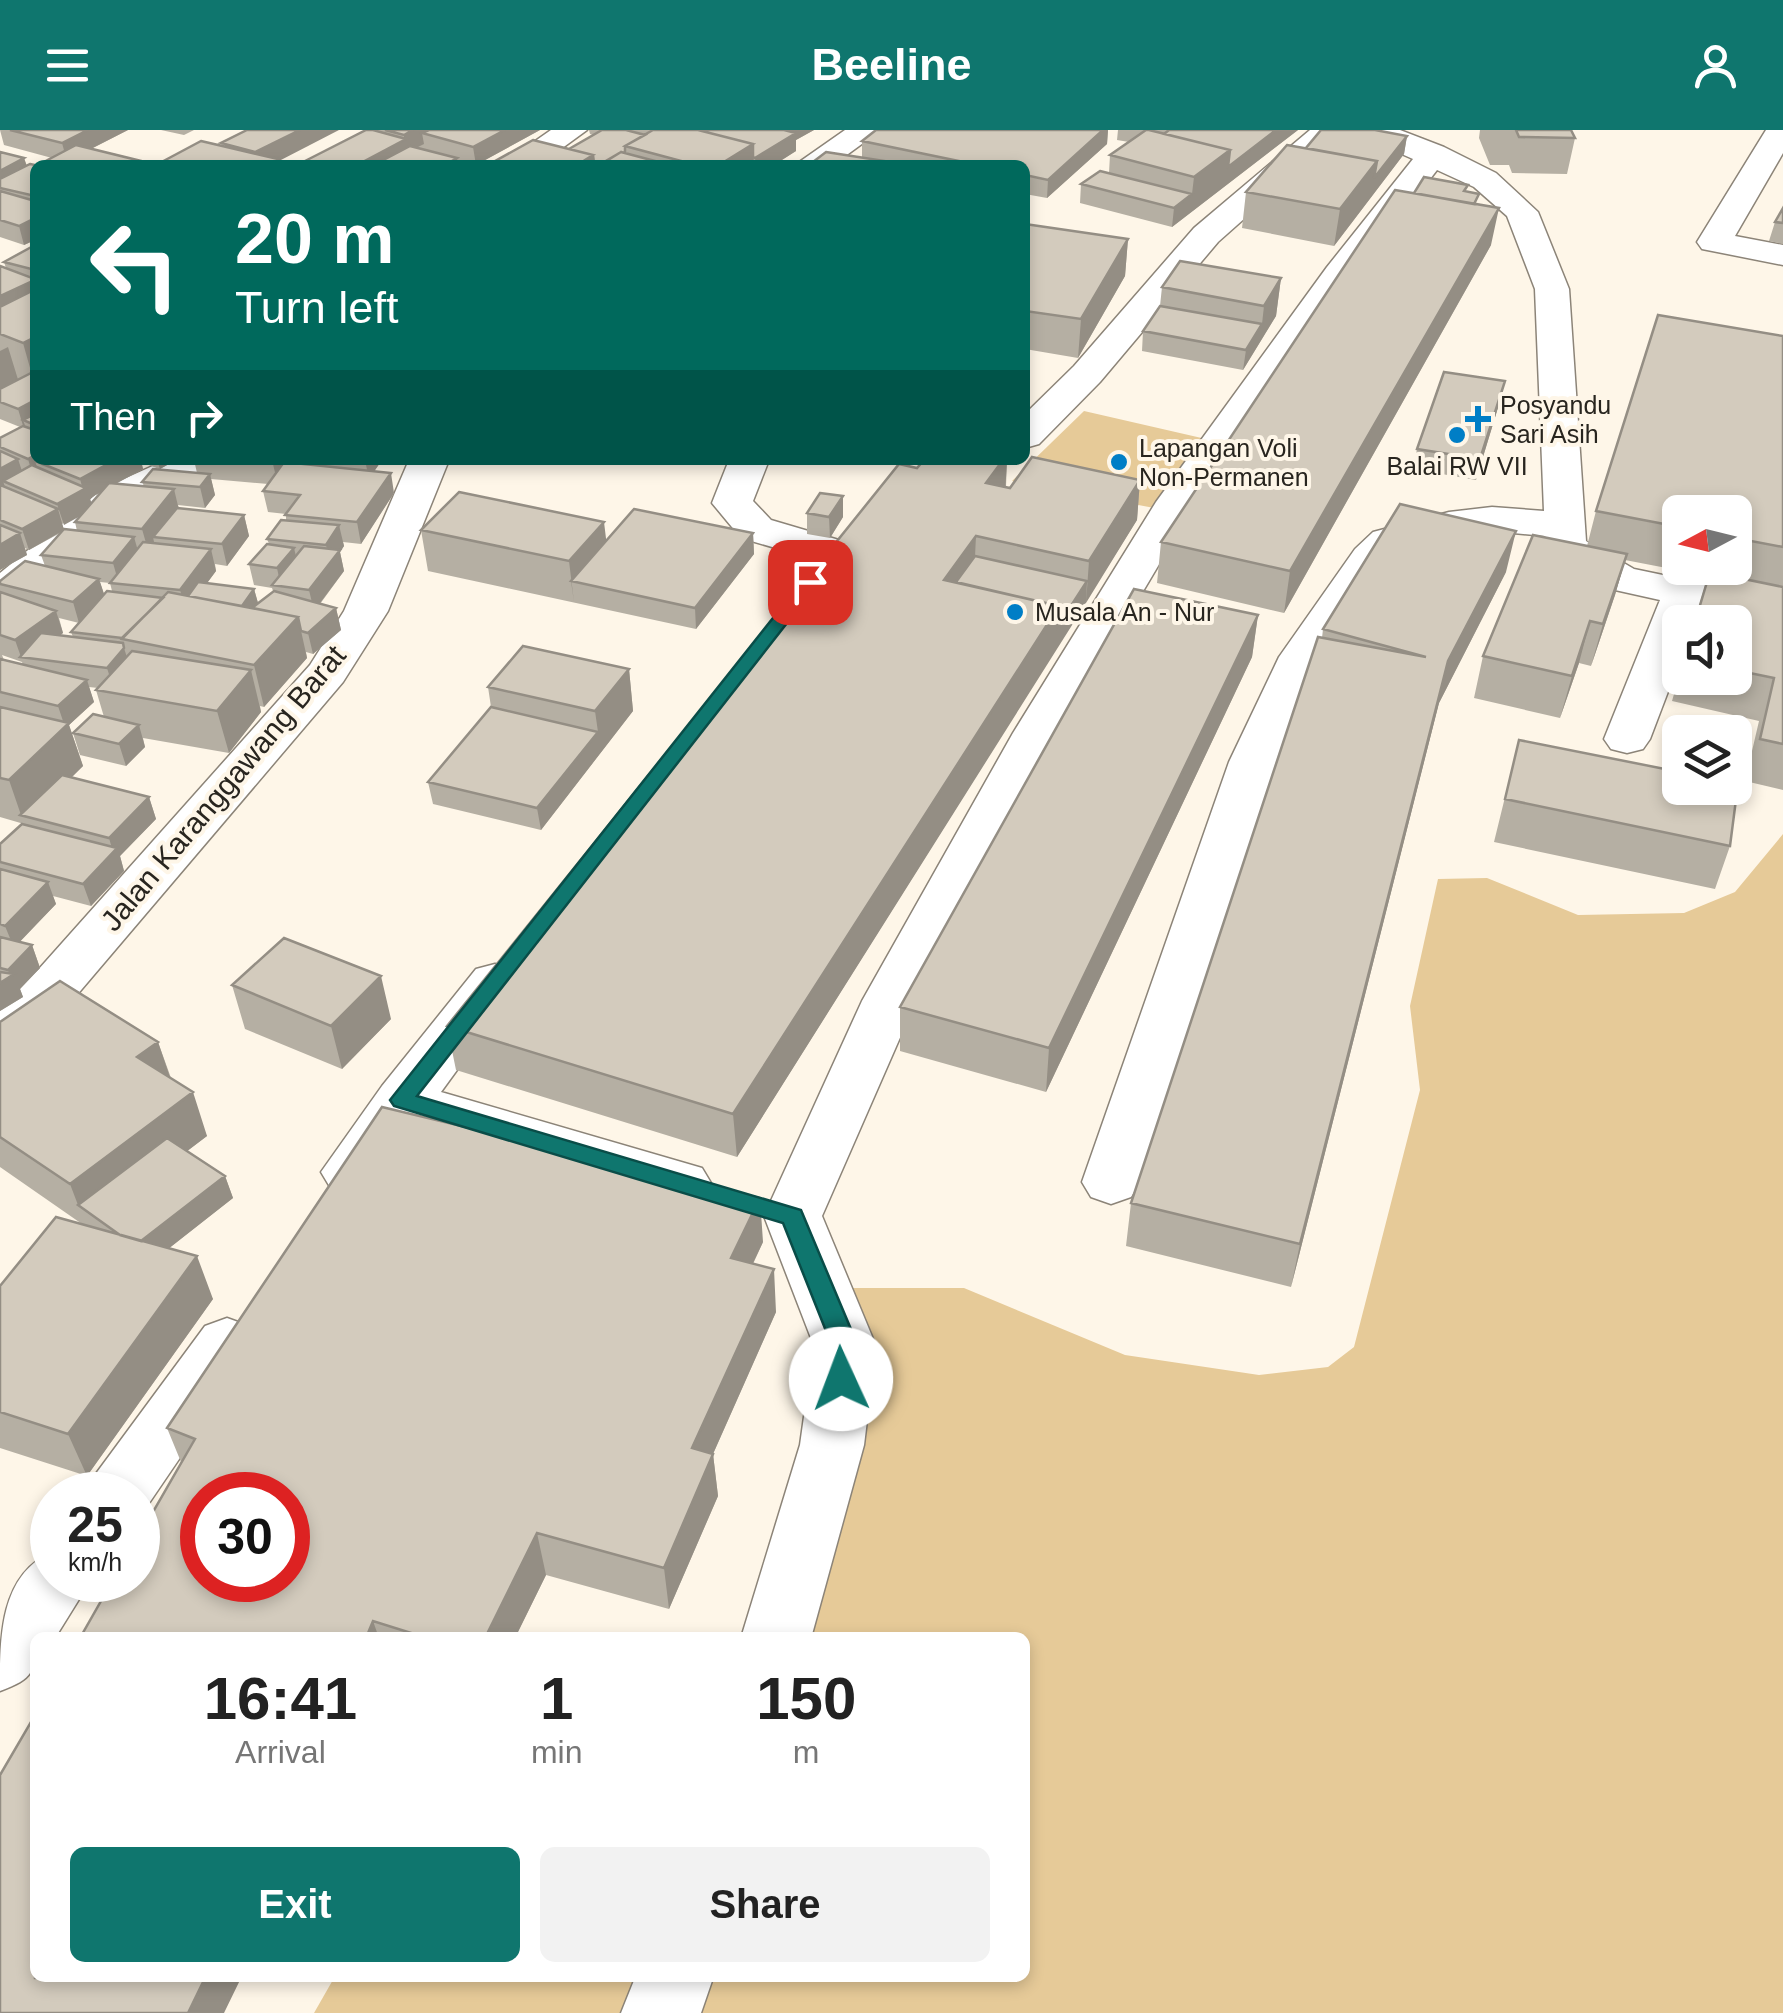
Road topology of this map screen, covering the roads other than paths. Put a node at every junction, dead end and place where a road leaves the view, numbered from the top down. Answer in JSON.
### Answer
{"nodes":[{"id":1,"x":572,"y":130,"type":"edge"},
{"id":2,"x":866,"y":130,"type":"edge"},
{"id":3,"x":1329,"y":130,"type":"edge"},
{"id":4,"x":1374,"y":130,"type":"edge"},
{"id":5,"x":1781,"y":130,"type":"edge"},
{"id":6,"x":1433,"y":154,"type":"junction"},
{"id":7,"x":525,"y":160,"type":"edge"},
{"id":8,"x":820,"y":160,"type":"edge"},
{"id":9,"x":1783,"y":256,"type":"edge"},
{"id":10,"x":1030,"y":431,"type":"edge"},
{"id":11,"x":186,"y":465,"type":"edge"},
{"id":12,"x":427,"y":465,"type":"edge"},
{"id":13,"x":747,"y":465,"type":"edge"},
{"id":14,"x":1565,"y":526,"type":"junction"},
{"id":15,"x":1684,"y":592,"type":"junction"},
{"id":16,"x":0,"y":594,"type":"edge"},
{"id":17,"x":797,"y":599,"type":"edge"},
{"id":18,"x":1783,"y":613,"type":"edge"},
{"id":19,"x":1627,"y":740,"type":"dead end"},
{"id":20,"x":525,"y":944,"type":"edge"},
{"id":21,"x":0,"y":1031,"type":"edge"},
{"id":22,"x":402,"y":1100,"type":"junction"},
{"id":23,"x":1111,"y":1182,"type":"dead end"},
{"id":24,"x":322,"y":1210,"type":"edge"},
{"id":25,"x":793,"y":1216,"type":"junction"},
{"id":26,"x":254,"y":1306,"type":"edge"},
{"id":27,"x":135,"y":1472,"type":"edge"},
{"id":28,"x":40,"y":1602,"type":"edge"},
{"id":29,"x":778,"y":1632,"type":"edge"},
{"id":30,"x":0,"y":1659,"type":"edge"},
{"id":31,"x":673,"y":1982,"type":"edge"},
{"id":32,"x":662,"y":2013,"type":"edge"}],
"edges":[{"from":1,"to":7,"type":"street"},
{"from":2,"to":8,"type":"street"},
{"from":3,"to":10,"type":"street"},
{"from":4,"to":6,"type":"street"},
{"from":5,"to":9,"type":"street"},
{"from":6,"to":14,"type":"street"},
{"from":6,"to":25,"type":"street"},
{"from":11,"to":16,"type":"street"},
{"from":12,"to":21,"type":"street","name":"Jalan Karanggawang Barat"},
{"from":13,"to":17,"type":"street"},
{"from":14,"to":15,"type":"street"},
{"from":14,"to":23,"type":"street"},
{"from":15,"to":18,"type":"street"},
{"from":15,"to":19,"type":"street"},
{"from":20,"to":22,"type":"street"},
{"from":22,"to":24,"type":"street"},
{"from":22,"to":25,"type":"street"},
{"from":25,"to":29,"type":"street"},
{"from":26,"to":27,"type":"street"},
{"from":28,"to":30,"type":"street"},
{"from":31,"to":32,"type":"street"}]}
